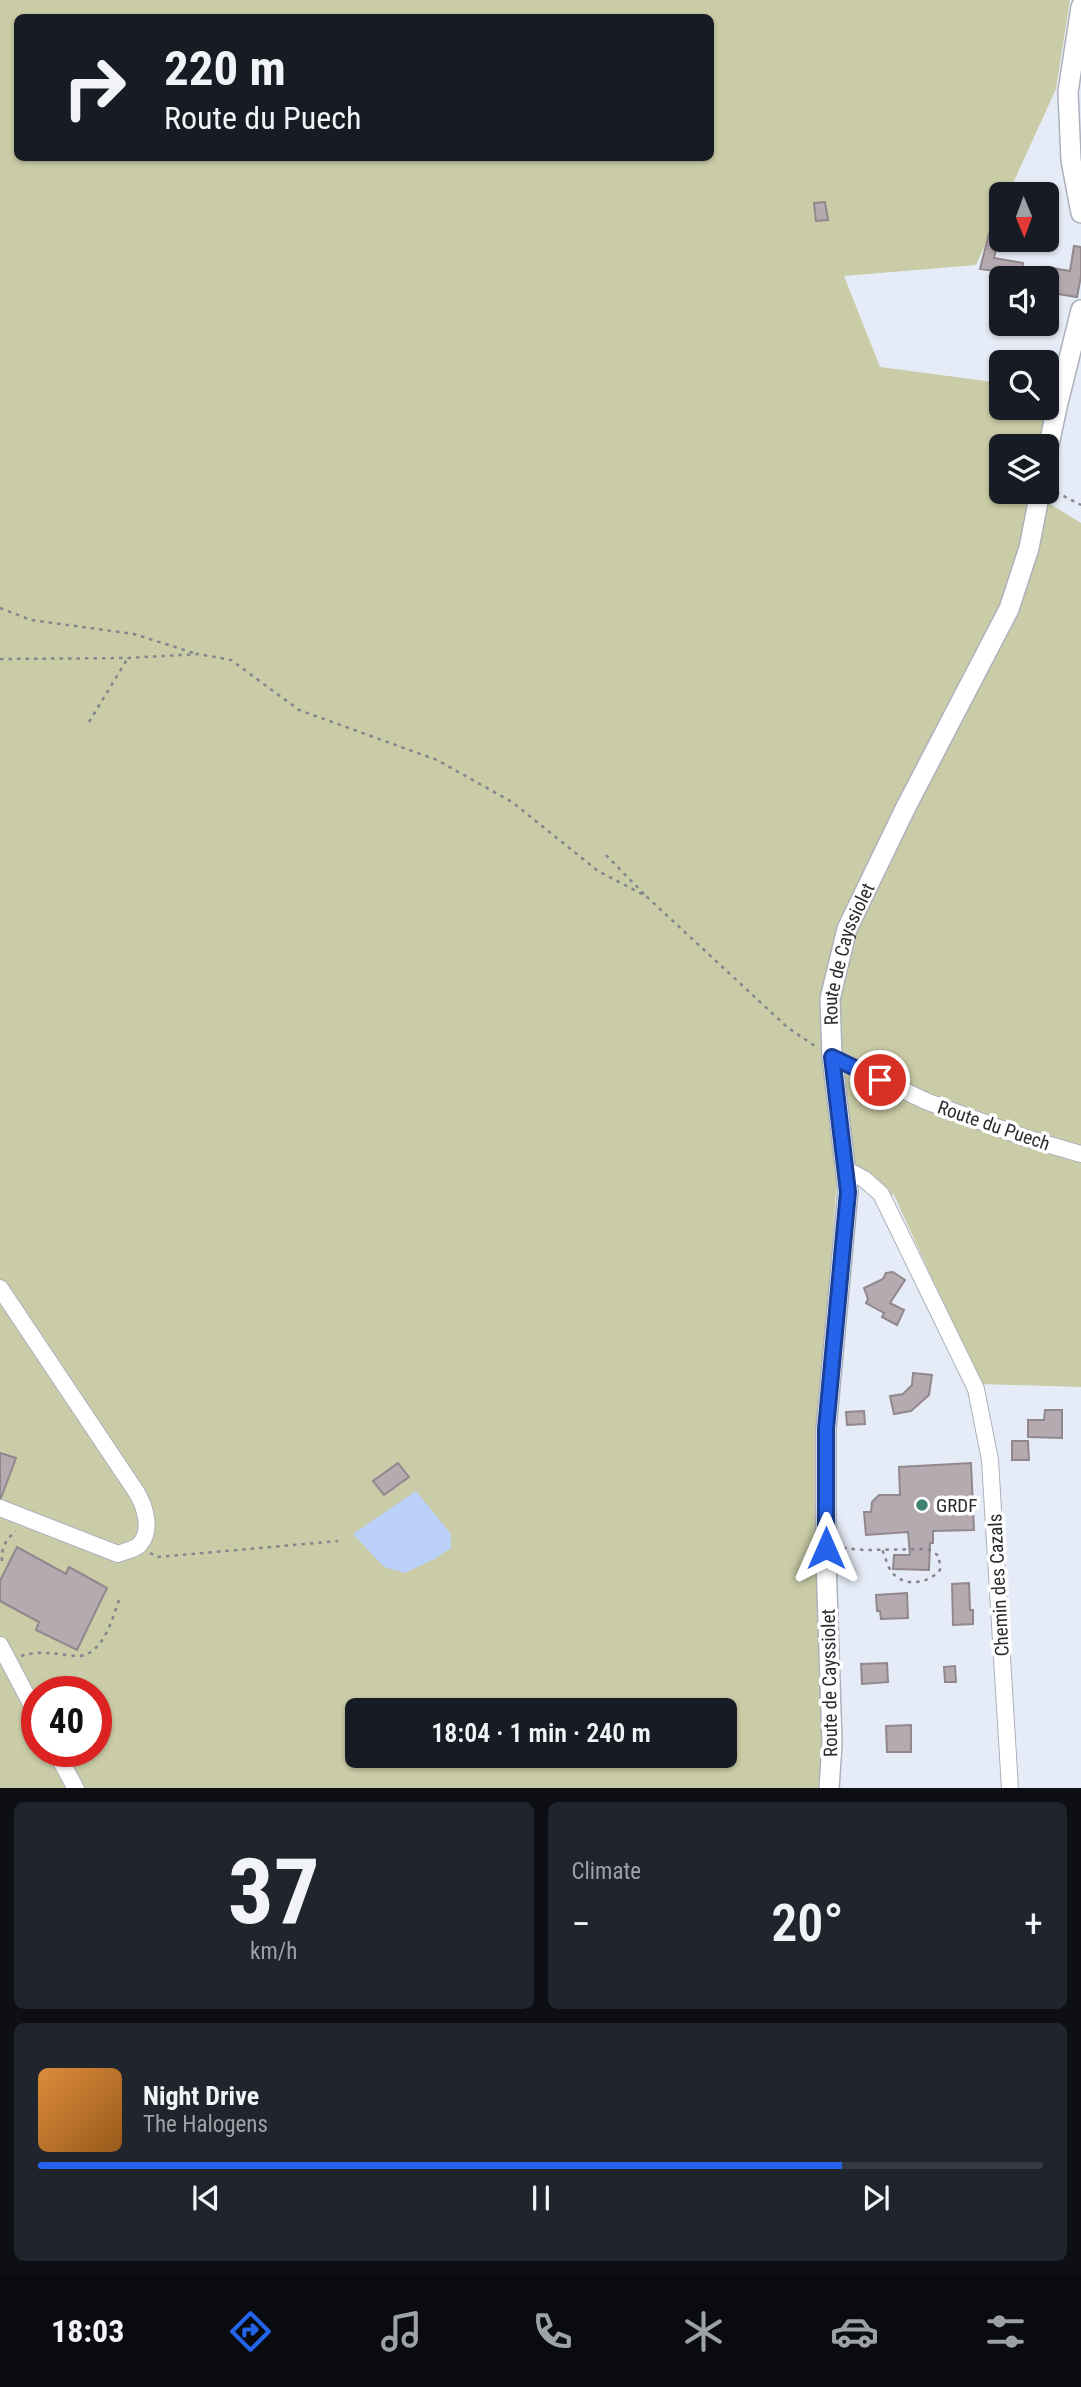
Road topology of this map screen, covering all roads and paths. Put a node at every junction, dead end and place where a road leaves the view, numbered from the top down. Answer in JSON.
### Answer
{"nodes":[{"id":1,"x":1081,"y":8,"type":"edge"},
{"id":2,"x":1081,"y":213,"type":"edge"},
{"id":3,"x":1081,"y":310,"type":"edge"},
{"id":4,"x":1052,"y":434,"type":"edge"},
{"id":5,"x":1059,"y":494,"type":"edge"},
{"id":6,"x":1038,"y":504,"type":"edge"},
{"id":7,"x":1081,"y":505,"type":"edge"},
{"id":8,"x":0,"y":608,"type":"edge"},
{"id":9,"x":198,"y":654,"type":"junction"},
{"id":10,"x":128,"y":658,"type":"junction"},
{"id":11,"x":0,"y":659,"type":"edge"},
{"id":12,"x":89,"y":722,"type":"dead end"},
{"id":13,"x":606,"y":855,"type":"dead end"},
{"id":14,"x":646,"y":896,"type":"junction"},
{"id":15,"x":832,"y":1057,"type":"junction"},
{"id":16,"x":1081,"y":1154,"type":"edge"},
{"id":17,"x":847,"y":1170,"type":"junction"},
{"id":18,"x":0,"y":1288,"type":"edge"},
{"id":19,"x":0,"y":1508,"type":"edge"},
{"id":20,"x":29,"y":1520,"type":"junction"},
{"id":21,"x":0,"y":1540,"type":"edge"},
{"id":22,"x":6,"y":1541,"type":"junction"},
{"id":23,"x":338,"y":1541,"type":"dead end"},
{"id":24,"x":137,"y":1547,"type":"junction"},
{"id":25,"x":826,"y":1548,"type":"junction"},
{"id":26,"x":882,"y":1549,"type":"junction"},
{"id":27,"x":2,"y":1561,"type":"dead end"},
{"id":28,"x":120,"y":1601,"type":"dead end"},
{"id":29,"x":0,"y":1645,"type":"edge"},
{"id":30,"x":9,"y":1663,"type":"junction"},
{"id":31,"x":21,"y":1685,"type":"edge"},
{"id":32,"x":64,"y":1767,"type":"edge"},
{"id":33,"x":76,"y":1788,"type":"edge"},
{"id":34,"x":829,"y":1788,"type":"edge"},
{"id":35,"x":1010,"y":1788,"type":"edge"}],
"edges":[{"from":1,"to":2,"type":"street"},
{"from":3,"to":4,"type":"street"},
{"from":5,"to":7,"type":"path"},
{"from":6,"to":15,"type":"street","name":"Route de Cayssiolet"},
{"from":8,"to":9,"type":"path"},
{"from":9,"to":10,"type":"path"},
{"from":9,"to":14,"type":"path"},
{"from":10,"to":11,"type":"path"},
{"from":10,"to":12,"type":"path"},
{"from":13,"to":14,"type":"path"},
{"from":14,"to":15,"type":"path"},
{"from":15,"to":16,"type":"street","name":"Route du Puech"},
{"from":15,"to":17,"type":"street","name":"Route de Cayssiolet"},
{"from":17,"to":25,"type":"street","name":"Route de Cayssiolet"},
{"from":17,"to":35,"type":"street","name":"Chemin des Cazals"},
{"from":18,"to":24,"type":"street"},
{"from":19,"to":20,"type":"street"},
{"from":20,"to":22,"type":"path"},
{"from":20,"to":24,"type":"street"},
{"from":21,"to":22,"type":"path"},
{"from":22,"to":27,"type":"path"},
{"from":23,"to":24,"type":"path"},
{"from":25,"to":26,"type":"path"},
{"from":25,"to":34,"type":"street","name":"Route de Cayssiolet"},
{"from":26,"to":26,"type":"path"},
{"from":28,"to":30,"type":"path"},
{"from":29,"to":30,"type":"street"},
{"from":30,"to":31,"type":"street"},
{"from":32,"to":33,"type":"street"}]}
